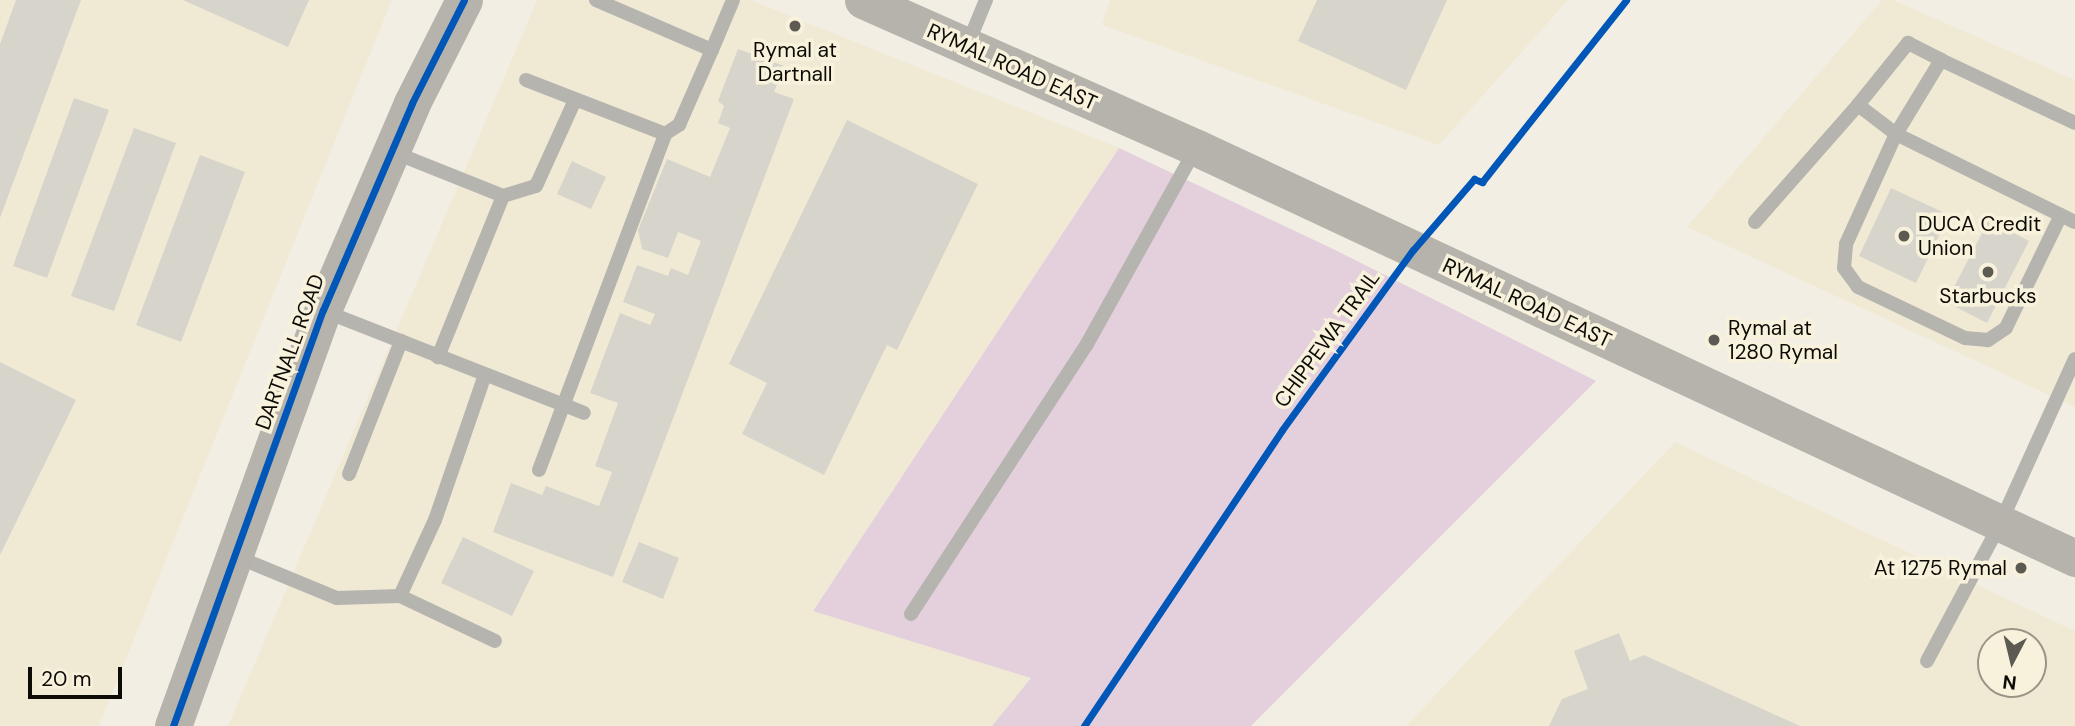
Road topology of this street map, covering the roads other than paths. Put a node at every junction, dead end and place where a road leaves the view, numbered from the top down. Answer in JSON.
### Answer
{"nodes":[{"id":1,"x":464,"y":0,"type":"edge"},
{"id":2,"x":596,"y":0,"type":"edge"},
{"id":3,"x":733,"y":0,"type":"edge"},
{"id":4,"x":863,"y":0,"type":"edge"},
{"id":5,"x":986,"y":0,"type":"edge"},
{"id":6,"x":966,"y":47,"type":"junction"},
{"id":7,"x":712,"y":50,"type":"junction"},
{"id":8,"x":1941,"y":60,"type":"junction"},
{"id":9,"x":526,"y":80,"type":"dead end"},
{"id":10,"x":575,"y":100,"type":"junction"},
{"id":11,"x":1858,"y":105,"type":"junction"},
{"id":12,"x":2075,"y":123,"type":"edge"},
{"id":13,"x":665,"y":134,"type":"junction"},
{"id":14,"x":1896,"y":134,"type":"junction"},
{"id":15,"x":1197,"y":148,"type":"junction"},
{"id":16,"x":392,"y":151,"type":"junction"},
{"id":17,"x":503,"y":197,"type":"junction"},
{"id":18,"x":2061,"y":215,"type":"junction"},
{"id":19,"x":1755,"y":222,"type":"dead end"},
{"id":20,"x":2075,"y":222,"type":"edge"},
{"id":21,"x":323,"y":310,"type":"junction"},
{"id":22,"x":401,"y":341,"type":"junction"},
{"id":23,"x":439,"y":357,"type":"junction"},
{"id":24,"x":2075,"y":359,"type":"edge"},
{"id":25,"x":485,"y":375,"type":"junction"},
{"id":26,"x":565,"y":406,"type":"junction"},
{"id":27,"x":584,"y":413,"type":"dead end"},
{"id":28,"x":539,"y":470,"type":"dead end"},
{"id":29,"x":349,"y":474,"type":"dead end"},
{"id":30,"x":2000,"y":524,"type":"junction"},
{"id":31,"x":234,"y":555,"type":"junction"},
{"id":32,"x":2075,"y":558,"type":"edge"},
{"id":33,"x":400,"y":596,"type":"junction"},
{"id":34,"x":911,"y":614,"type":"dead end"},
{"id":35,"x":495,"y":641,"type":"dead end"},
{"id":36,"x":1927,"y":661,"type":"dead end"},
{"id":37,"x":173,"y":726,"type":"edge"}],
"edges":[{"from":1,"to":16,"type":"main road","name":"DARTNALL ROAD"},
{"from":2,"to":7,"type":"lane"},
{"from":3,"to":7,"type":"lane"},
{"from":4,"to":6,"type":"main road","name":"RYMAL ROAD EAST"},
{"from":5,"to":6,"type":"lane"},
{"from":6,"to":15,"type":"main road","name":"RYMAL ROAD EAST"},
{"from":7,"to":13,"type":"lane"},
{"from":8,"to":11,"type":"lane"},
{"from":8,"to":12,"type":"lane"},
{"from":8,"to":14,"type":"lane"},
{"from":9,"to":10,"type":"lane"},
{"from":10,"to":13,"type":"lane"},
{"from":10,"to":17,"type":"lane"},
{"from":11,"to":14,"type":"lane"},
{"from":11,"to":19,"type":"lane"},
{"from":13,"to":26,"type":"lane"},
{"from":14,"to":18,"type":"lane"},
{"from":14,"to":18,"type":"lane"},
{"from":15,"to":30,"type":"main road","name":"RYMAL ROAD EAST"},
{"from":15,"to":34,"type":"lane"},
{"from":16,"to":17,"type":"lane"},
{"from":16,"to":21,"type":"main road","name":"DARTNALL ROAD"},
{"from":17,"to":23,"type":"lane"},
{"from":18,"to":20,"type":"lane"},
{"from":21,"to":22,"type":"lane"},
{"from":21,"to":31,"type":"main road","name":"DARTNALL ROAD"},
{"from":22,"to":23,"type":"lane"},
{"from":22,"to":29,"type":"lane"},
{"from":23,"to":25,"type":"lane"},
{"from":24,"to":30,"type":"lane"},
{"from":25,"to":26,"type":"lane"},
{"from":25,"to":33,"type":"lane"},
{"from":26,"to":27,"type":"lane"},
{"from":26,"to":28,"type":"lane"},
{"from":30,"to":32,"type":"main road","name":"RYMAL ROAD EAST"},
{"from":30,"to":36,"type":"lane"},
{"from":31,"to":33,"type":"lane"},
{"from":31,"to":37,"type":"main road","name":"DARTNALL ROAD"},
{"from":33,"to":35,"type":"lane"}]}
